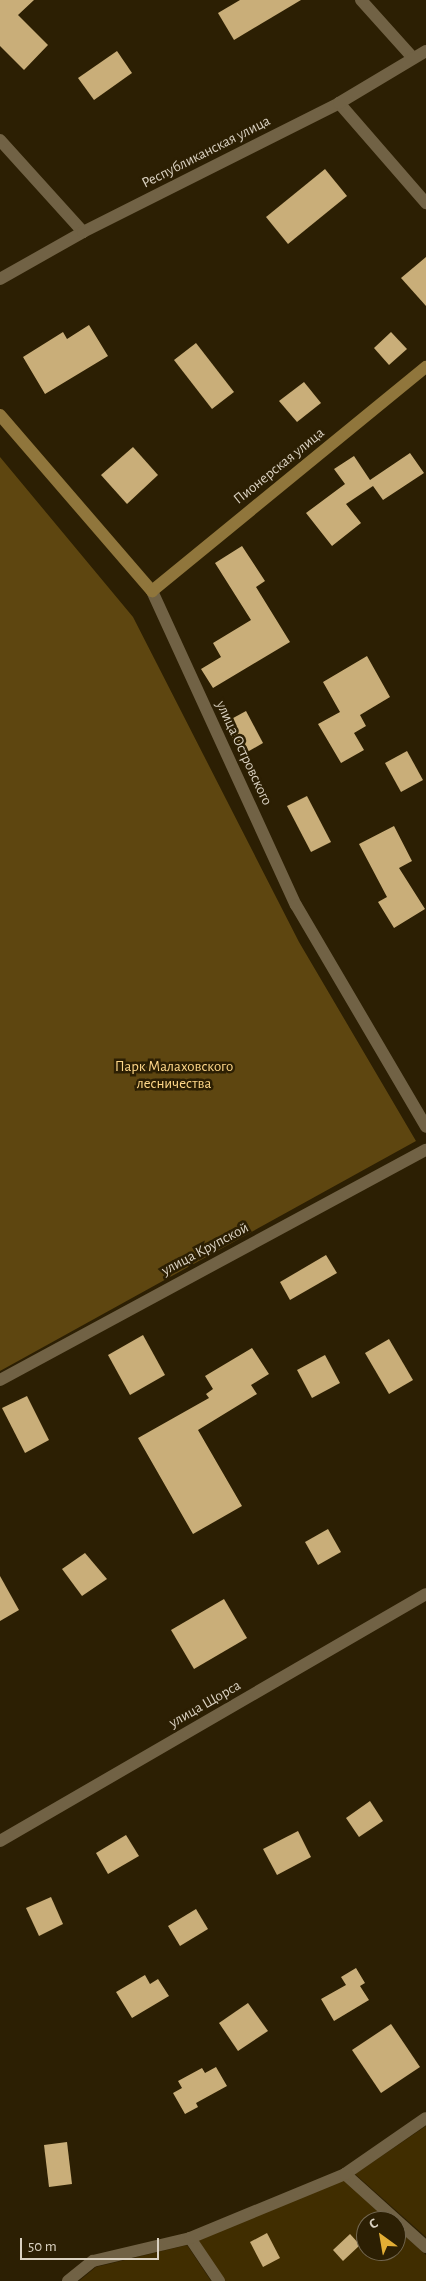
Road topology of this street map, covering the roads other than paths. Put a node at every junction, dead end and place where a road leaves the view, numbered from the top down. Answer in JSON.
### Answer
{"nodes":[{"id":1,"x":361,"y":0,"type":"edge"},
{"id":2,"x":426,"y":51,"type":"edge"},
{"id":3,"x":413,"y":58,"type":"junction"},
{"id":4,"x":338,"y":103,"type":"junction"},
{"id":5,"x":0,"y":140,"type":"edge"},
{"id":6,"x":426,"y":203,"type":"edge"},
{"id":7,"x":83,"y":232,"type":"junction"},
{"id":8,"x":0,"y":278,"type":"edge"},
{"id":9,"x":426,"y":367,"type":"edge"},
{"id":10,"x":0,"y":415,"type":"edge"},
{"id":11,"x":152,"y":591,"type":"junction"},
{"id":12,"x":426,"y":1128,"type":"edge"},
{"id":13,"x":426,"y":1150,"type":"edge"},
{"id":14,"x":0,"y":1380,"type":"edge"},
{"id":15,"x":426,"y":1594,"type":"edge"},
{"id":16,"x":0,"y":1841,"type":"edge"},
{"id":17,"x":426,"y":2118,"type":"edge"},
{"id":18,"x":345,"y":2174,"type":"junction"},
{"id":19,"x":190,"y":2238,"type":"junction"},
{"id":20,"x":426,"y":2248,"type":"edge"},
{"id":21,"x":68,"y":2281,"type":"edge"},
{"id":22,"x":220,"y":2281,"type":"edge"}],
"edges":[{"from":1,"to":3,"type":"street"},
{"from":2,"to":3,"type":"street","name":"Республиканская улица"},
{"from":3,"to":4,"type":"street","name":"Республиканская улица"},
{"from":4,"to":6,"type":"street"},
{"from":4,"to":7,"type":"street","name":"Республиканская улица"},
{"from":5,"to":7,"type":"street"},
{"from":7,"to":8,"type":"street","name":"Республиканская улица"},
{"from":9,"to":11,"type":"street","name":"Пионерская улица"},
{"from":10,"to":11,"type":"street","name":"улица Островского"},
{"from":11,"to":12,"type":"street","name":"улица Островского"},
{"from":13,"to":14,"type":"street","name":"улица Крупской"},
{"from":15,"to":16,"type":"street","name":"улица Щорса"},
{"from":17,"to":18,"type":"street"},
{"from":18,"to":19,"type":"street"},
{"from":18,"to":20,"type":"street"},
{"from":19,"to":21,"type":"street"},
{"from":19,"to":22,"type":"street"}]}
